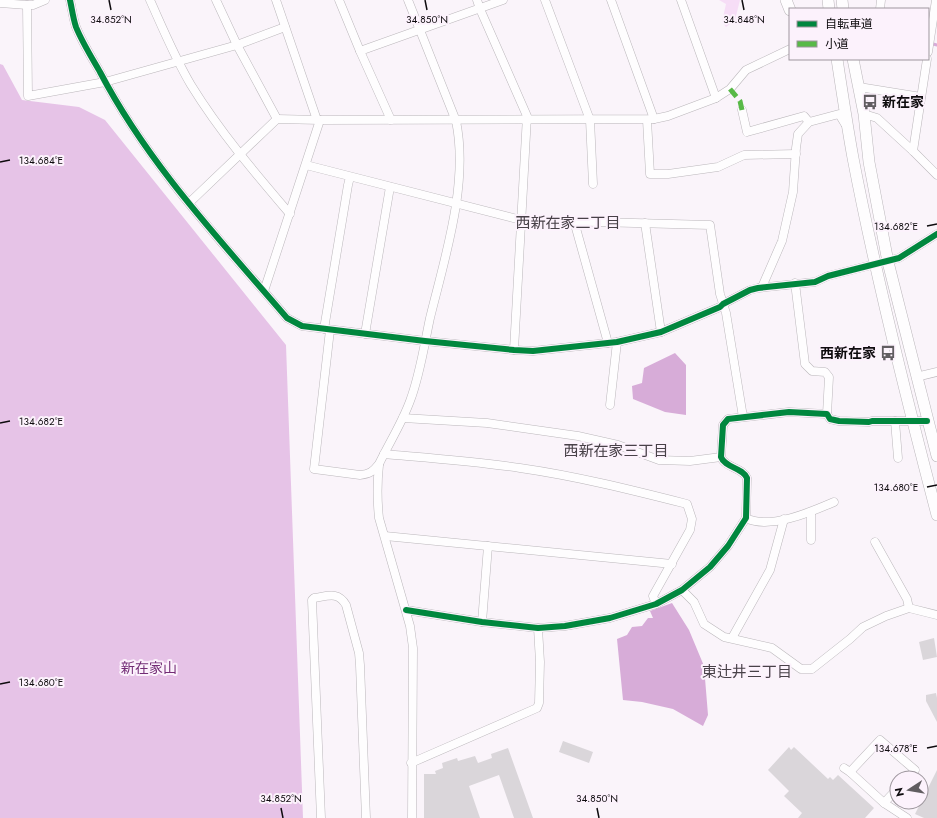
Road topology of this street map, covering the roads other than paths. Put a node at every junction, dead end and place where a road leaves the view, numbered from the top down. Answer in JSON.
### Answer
{"nodes":[{"id":1,"x":46,"y":0,"type":"edge"},
{"id":2,"x":70,"y":0,"type":"edge"},
{"id":3,"x":150,"y":0,"type":"edge"},
{"id":4,"x":216,"y":0,"type":"edge"},
{"id":5,"x":276,"y":0,"type":"edge"},
{"id":6,"x":339,"y":0,"type":"edge"},
{"id":7,"x":408,"y":0,"type":"edge"},
{"id":8,"x":477,"y":0,"type":"edge"},
{"id":9,"x":503,"y":0,"type":"edge"},
{"id":10,"x":545,"y":0,"type":"edge"},
{"id":11,"x":611,"y":0,"type":"edge"},
{"id":12,"x":681,"y":0,"type":"edge"},
{"id":13,"x":936,"y":0,"type":"edge"},
{"id":14,"x":17,"y":2,"type":"edge"},
{"id":15,"x":0,"y":3,"type":"edge"},
{"id":16,"x":27,"y":5,"type":"junction"},
{"id":17,"x":480,"y":9,"type":"junction"},
{"id":18,"x":285,"y":27,"type":"junction"},
{"id":19,"x":419,"y":30,"type":"junction"},
{"id":20,"x":237,"y":44,"type":"junction"},
{"id":21,"x":930,"y":47,"type":"edge"},
{"id":22,"x":789,"y":49,"type":"edge"},
{"id":23,"x":360,"y":51,"type":"junction"},
{"id":24,"x":837,"y":60,"type":"edge"},
{"id":25,"x":853,"y":60,"type":"edge"},
{"id":26,"x":927,"y":60,"type":"edge"},
{"id":27,"x":178,"y":62,"type":"junction"},
{"id":28,"x":105,"y":82,"type":"junction"},
{"id":29,"x":859,"y":87,"type":"junction"},
{"id":30,"x":921,"y":97,"type":"junction"},
{"id":31,"x":716,"y":98,"type":"junction"},
{"id":32,"x":742,"y":110,"type":"dead end"},
{"id":33,"x":864,"y":114,"type":"junction"},
{"id":34,"x":277,"y":119,"type":"junction"},
{"id":35,"x":318,"y":120,"type":"junction"},
{"id":36,"x":391,"y":120,"type":"junction"},
{"id":37,"x":526,"y":120,"type":"junction"},
{"id":38,"x":590,"y":120,"type":"junction"},
{"id":39,"x":650,"y":120,"type":"junction"},
{"id":40,"x":456,"y":121,"type":"junction"},
{"id":41,"x":809,"y":122,"type":"junction"},
{"id":42,"x":849,"y":132,"type":"junction"},
{"id":43,"x":914,"y":149,"type":"junction"},
{"id":44,"x":796,"y":154,"type":"junction"},
{"id":45,"x":240,"y":155,"type":"junction"},
{"id":46,"x":306,"y":165,"type":"junction"},
{"id":47,"x":937,"y":175,"type":"edge"},
{"id":48,"x":350,"y":177,"type":"junction"},
{"id":49,"x":593,"y":184,"type":"dead end"},
{"id":50,"x":390,"y":187,"type":"junction"},
{"id":51,"x":189,"y":203,"type":"junction"},
{"id":52,"x":456,"y":204,"type":"junction"},
{"id":53,"x":290,"y":214,"type":"junction"},
{"id":54,"x":521,"y":220,"type":"junction"},
{"id":55,"x":574,"y":221,"type":"junction"},
{"id":56,"x":645,"y":223,"type":"junction"},
{"id":57,"x":937,"y":234,"type":"edge"},
{"id":58,"x":888,"y":262,"type":"junction"},
{"id":59,"x":875,"y":265,"type":"junction"},
{"id":60,"x":795,"y":286,"type":"junction"},
{"id":61,"x":762,"y":287,"type":"junction"},
{"id":62,"x":264,"y":291,"type":"junction"},
{"id":63,"x":724,"y":308,"type":"junction"},
{"id":64,"x":327,"y":329,"type":"junction"},
{"id":65,"x":661,"y":332,"type":"junction"},
{"id":66,"x":365,"y":334,"type":"junction"},
{"id":67,"x":425,"y":341,"type":"junction"},
{"id":68,"x":617,"y":342,"type":"junction"},
{"id":69,"x":608,"y":343,"type":"junction"},
{"id":70,"x":514,"y":350,"type":"junction"},
{"id":71,"x":937,"y":372,"type":"edge"},
{"id":72,"x":916,"y":377,"type":"junction"},
{"id":73,"x":610,"y":405,"type":"dead end"},
{"id":74,"x":827,"y":411,"type":"junction"},
{"id":75,"x":743,"y":414,"type":"junction"},
{"id":76,"x":403,"y":418,"type":"junction"},
{"id":77,"x":927,"y":420,"type":"junction"},
{"id":78,"x":895,"y":421,"type":"junction"},
{"id":79,"x":912,"y":421,"type":"junction"},
{"id":80,"x":934,"y":435,"type":"edge"},
{"id":81,"x":384,"y":454,"type":"junction"},
{"id":82,"x":937,"y":456,"type":"edge"},
{"id":83,"x":721,"y":457,"type":"junction"},
{"id":84,"x":898,"y":458,"type":"dead end"},
{"id":85,"x":379,"y":464,"type":"junction"},
{"id":86,"x":834,"y":502,"type":"dead end"},
{"id":87,"x":811,"y":512,"type":"junction"},
{"id":88,"x":937,"y":515,"type":"edge"},
{"id":89,"x":746,"y":518,"type":"junction"},
{"id":90,"x":784,"y":519,"type":"junction"},
{"id":91,"x":385,"y":536,"type":"junction"},
{"id":92,"x":811,"y":540,"type":"dead end"},
{"id":93,"x":875,"y":542,"type":"dead end"},
{"id":94,"x":488,"y":546,"type":"junction"},
{"id":95,"x":672,"y":564,"type":"junction"},
{"id":96,"x":682,"y":590,"type":"junction"},
{"id":97,"x":656,"y":604,"type":"junction"},
{"id":98,"x":909,"y":608,"type":"junction"},
{"id":99,"x":406,"y":610,"type":"junction"},
{"id":100,"x":937,"y":615,"type":"edge"},
{"id":101,"x":482,"y":622,"type":"junction"},
{"id":102,"x":538,"y":628,"type":"junction"},
{"id":103,"x":732,"y":638,"type":"junction"},
{"id":104,"x":411,"y":763,"type":"junction"},
{"id":105,"x":915,"y":770,"type":"edge"},
{"id":106,"x":889,"y":798,"type":"edge"},
{"id":107,"x":884,"y":803,"type":"junction"},
{"id":108,"x":321,"y":818,"type":"edge"},
{"id":109,"x":366,"y":818,"type":"edge"},
{"id":110,"x":412,"y":818,"type":"edge"},
{"id":111,"x":907,"y":818,"type":"edge"}],
"edges":[{"from":1,"to":16,"type":"street"},
{"from":2,"to":28,"type":"street"},
{"from":3,"to":27,"type":"street"},
{"from":4,"to":20,"type":"street"},
{"from":5,"to":18,"type":"street"},
{"from":6,"to":23,"type":"street"},
{"from":7,"to":19,"type":"street"},
{"from":8,"to":17,"type":"street"},
{"from":9,"to":17,"type":"street"},
{"from":10,"to":38,"type":"street"},
{"from":11,"to":39,"type":"street"},
{"from":12,"to":31,"type":"street"},
{"from":13,"to":21,"type":"street"},
{"from":14,"to":15,"type":"street"},
{"from":14,"to":16,"type":"street"},
{"from":16,"to":28,"type":"street"},
{"from":17,"to":19,"type":"street"},
{"from":17,"to":37,"type":"street"},
{"from":18,"to":20,"type":"street"},
{"from":18,"to":35,"type":"street"},
{"from":19,"to":23,"type":"street"},
{"from":19,"to":40,"type":"street"},
{"from":20,"to":27,"type":"street"},
{"from":20,"to":34,"type":"street"},
{"from":22,"to":31,"type":"street"},
{"from":23,"to":36,"type":"street"},
{"from":24,"to":42,"type":"street"},
{"from":25,"to":29,"type":"street"},
{"from":26,"to":30,"type":"street"},
{"from":27,"to":28,"type":"street"},
{"from":27,"to":45,"type":"street"},
{"from":28,"to":51,"type":"street"},
{"from":29,"to":30,"type":"street"},
{"from":29,"to":33,"type":"street"},
{"from":30,"to":43,"type":"street"},
{"from":31,"to":39,"type":"street"},
{"from":32,"to":41,"type":"street"},
{"from":33,"to":43,"type":"street"},
{"from":33,"to":58,"type":"street"},
{"from":34,"to":35,"type":"street"},
{"from":34,"to":45,"type":"street"},
{"from":35,"to":36,"type":"street"},
{"from":35,"to":46,"type":"street"},
{"from":36,"to":40,"type":"street"},
{"from":37,"to":38,"type":"street"},
{"from":37,"to":40,"type":"street"},
{"from":37,"to":54,"type":"street"},
{"from":38,"to":39,"type":"street"},
{"from":38,"to":49,"type":"street"},
{"from":39,"to":44,"type":"street"},
{"from":40,"to":52,"type":"street"},
{"from":41,"to":42,"type":"street"},
{"from":41,"to":44,"type":"street"},
{"from":42,"to":59,"type":"street"},
{"from":43,"to":47,"type":"street"},
{"from":44,"to":61,"type":"street"},
{"from":45,"to":51,"type":"street"},
{"from":45,"to":53,"type":"street"},
{"from":46,"to":48,"type":"street"},
{"from":46,"to":53,"type":"street"},
{"from":48,"to":50,"type":"street"},
{"from":48,"to":64,"type":"street"},
{"from":50,"to":52,"type":"street"},
{"from":50,"to":66,"type":"street"},
{"from":51,"to":62,"type":"street"},
{"from":52,"to":54,"type":"street"},
{"from":52,"to":67,"type":"street"},
{"from":53,"to":62,"type":"street"},
{"from":54,"to":55,"type":"street"},
{"from":54,"to":70,"type":"street"},
{"from":55,"to":56,"type":"street"},
{"from":55,"to":69,"type":"street"},
{"from":56,"to":63,"type":"street"},
{"from":56,"to":65,"type":"street"},
{"from":57,"to":58,"type":"street"},
{"from":58,"to":59,"type":"street"},
{"from":58,"to":72,"type":"street"},
{"from":59,"to":60,"type":"street"},
{"from":59,"to":79,"type":"street"},
{"from":60,"to":61,"type":"street"},
{"from":60,"to":74,"type":"street"},
{"from":61,"to":63,"type":"street"},
{"from":62,"to":64,"type":"street"},
{"from":63,"to":65,"type":"street"},
{"from":63,"to":75,"type":"street"},
{"from":64,"to":66,"type":"street"},
{"from":64,"to":85,"type":"street"},
{"from":65,"to":68,"type":"street"},
{"from":66,"to":67,"type":"street"},
{"from":67,"to":70,"type":"street"},
{"from":67,"to":76,"type":"street"},
{"from":68,"to":69,"type":"street"},
{"from":68,"to":73,"type":"street"},
{"from":69,"to":70,"type":"street"},
{"from":71,"to":72,"type":"street"},
{"from":72,"to":77,"type":"street"},
{"from":74,"to":75,"type":"street"},
{"from":74,"to":78,"type":"street"},
{"from":75,"to":83,"type":"street"},
{"from":76,"to":81,"type":"street"},
{"from":76,"to":83,"type":"street"},
{"from":77,"to":79,"type":"street"},
{"from":77,"to":80,"type":"street"},
{"from":78,"to":79,"type":"street"},
{"from":78,"to":84,"type":"street"},
{"from":79,"to":88,"type":"street"},
{"from":80,"to":82,"type":"street"},
{"from":81,"to":85,"type":"street"},
{"from":81,"to":95,"type":"street"},
{"from":83,"to":89,"type":"street"},
{"from":85,"to":91,"type":"street"},
{"from":86,"to":87,"type":"street"},
{"from":87,"to":90,"type":"street"},
{"from":87,"to":92,"type":"street"},
{"from":89,"to":90,"type":"street"},
{"from":89,"to":96,"type":"street"},
{"from":90,"to":103,"type":"street"},
{"from":91,"to":94,"type":"street"},
{"from":91,"to":99,"type":"street"},
{"from":93,"to":98,"type":"street"},
{"from":94,"to":95,"type":"street"},
{"from":94,"to":101,"type":"street"},
{"from":95,"to":97,"type":"street"},
{"from":96,"to":97,"type":"street"},
{"from":96,"to":103,"type":"street"},
{"from":97,"to":102,"type":"street"},
{"from":98,"to":100,"type":"street"},
{"from":98,"to":103,"type":"street"},
{"from":99,"to":101,"type":"street"},
{"from":99,"to":104,"type":"street"},
{"from":101,"to":102,"type":"street"},
{"from":102,"to":104,"type":"street"},
{"from":104,"to":110,"type":"street"},
{"from":105,"to":107,"type":"street"},
{"from":106,"to":107,"type":"street"},
{"from":107,"to":111,"type":"street"},
{"from":108,"to":109,"type":"street"}]}
